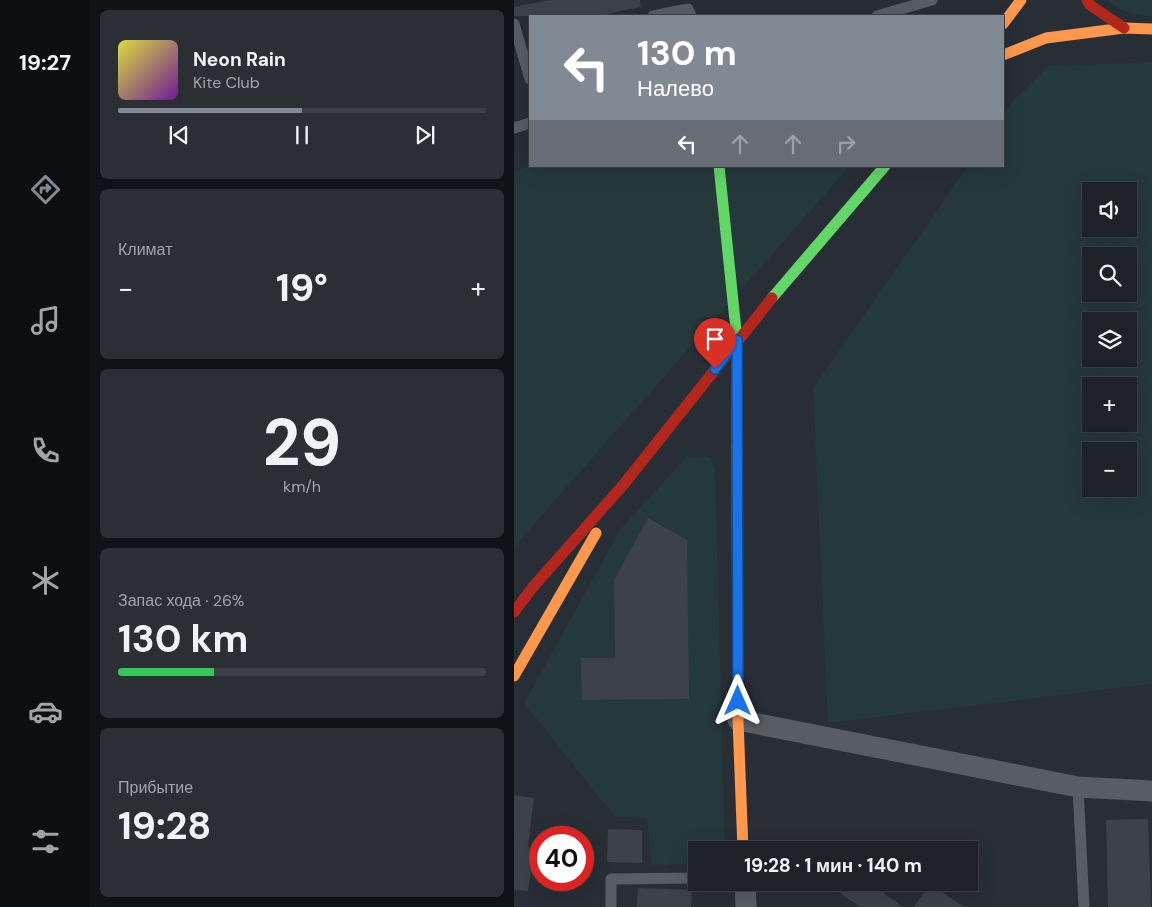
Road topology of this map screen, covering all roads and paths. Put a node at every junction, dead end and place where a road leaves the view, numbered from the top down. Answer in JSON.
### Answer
{"nodes":[{"id":1,"x":932,"y":0,"type":"edge"},
{"id":2,"x":1021,"y":0,"type":"edge"},
{"id":3,"x":1088,"y":0,"type":"edge"},
{"id":4,"x":658,"y":15,"type":"edge"},
{"id":5,"x":691,"y":15,"type":"edge"},
{"id":6,"x":880,"y":15,"type":"edge"},
{"id":7,"x":1004,"y":23,"type":"edge"},
{"id":8,"x":514,"y":24,"type":"edge"},
{"id":9,"x":1124,"y":28,"type":"junction"},
{"id":10,"x":1152,"y":29,"type":"edge"},
{"id":11,"x":1004,"y":54,"type":"edge"},
{"id":12,"x":529,"y":76,"type":"edge"},
{"id":13,"x":529,"y":123,"type":"edge"},
{"id":14,"x":514,"y":128,"type":"edge"},
{"id":15,"x":719,"y":167,"type":"edge"},
{"id":16,"x":884,"y":167,"type":"edge"},
{"id":17,"x":737,"y":340,"type":"junction"},
{"id":18,"x":624,"y":484,"type":"junction"},
{"id":19,"x":514,"y":612,"type":"edge"},
{"id":20,"x":514,"y":676,"type":"edge"},
{"id":21,"x":738,"y":720,"type":"junction"},
{"id":22,"x":1078,"y":787,"type":"junction"},
{"id":23,"x":1152,"y":791,"type":"edge"},
{"id":24,"x":743,"y":841,"type":"edge"},
{"id":25,"x":688,"y":878,"type":"edge"},
{"id":26,"x":745,"y":891,"type":"edge"},
{"id":27,"x":611,"y":907,"type":"edge"},
{"id":28,"x":746,"y":907,"type":"edge"},
{"id":29,"x":1084,"y":907,"type":"edge"}],
"edges":[{"from":1,"to":6,"type":"lane"},
{"from":2,"to":7,"type":"main road"},
{"from":3,"to":9,"type":"main road"},
{"from":4,"to":5,"type":"lane"},
{"from":8,"to":12,"type":"lane"},
{"from":9,"to":10,"type":"main road"},
{"from":9,"to":11,"type":"main road"},
{"from":13,"to":14,"type":"lane"},
{"from":15,"to":17,"type":"main road"},
{"from":16,"to":17,"type":"main road"},
{"from":17,"to":18,"type":"main road"},
{"from":17,"to":21,"type":"main road"},
{"from":18,"to":19,"type":"main road"},
{"from":18,"to":20,"type":"main road"},
{"from":21,"to":22,"type":"street"},
{"from":21,"to":24,"type":"main road"},
{"from":22,"to":23,"type":"street"},
{"from":22,"to":29,"type":"lane"},
{"from":25,"to":27,"type":"lane"},
{"from":26,"to":28,"type":"street"}]}
